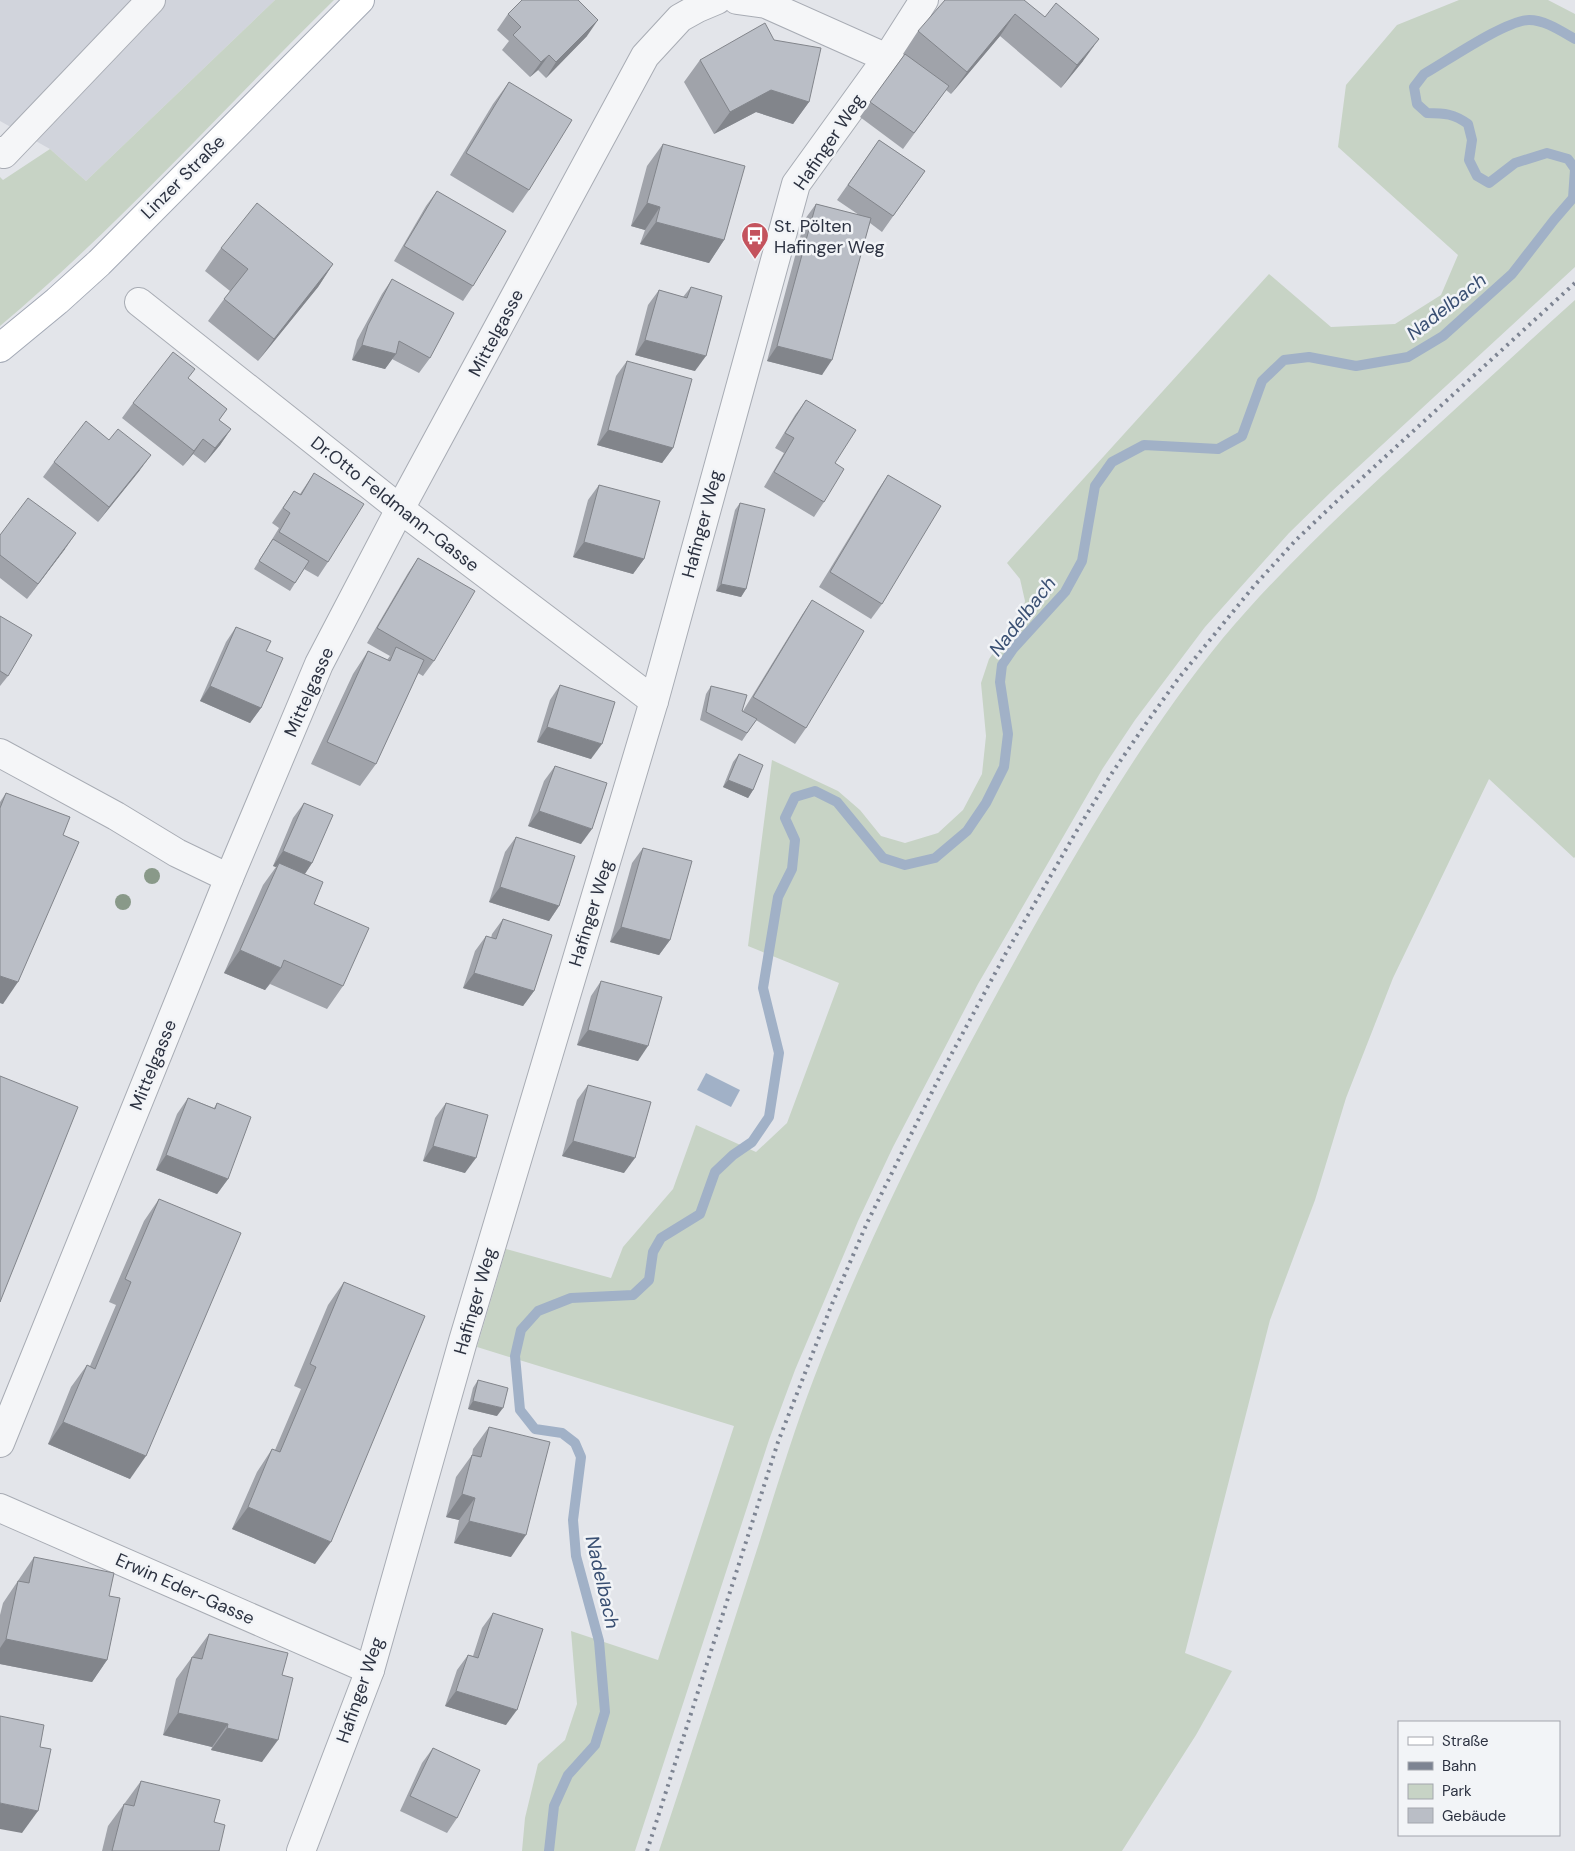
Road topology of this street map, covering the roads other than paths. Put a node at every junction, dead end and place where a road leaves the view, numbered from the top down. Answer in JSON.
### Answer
{"nodes":[{"id":1,"x":151,"y":0,"type":"edge"},
{"id":2,"x":360,"y":0,"type":"edge"},
{"id":3,"x":717,"y":0,"type":"edge"},
{"id":4,"x":737,"y":0,"type":"edge"},
{"id":5,"x":924,"y":0,"type":"edge"},
{"id":6,"x":887,"y":58,"type":"junction"},
{"id":7,"x":2,"y":153,"type":"edge"},
{"id":8,"x":139,"y":302,"type":"dead end"},
{"id":9,"x":0,"y":348,"type":"edge"},
{"id":10,"x":400,"y":509,"type":"junction"},
{"id":11,"x":654,"y":701,"type":"junction"},
{"id":12,"x":0,"y":753,"type":"edge"},
{"id":13,"x":229,"y":878,"type":"junction"},
{"id":14,"x":0,"y":1443,"type":"edge"},
{"id":15,"x":0,"y":1508,"type":"edge"},
{"id":16,"x":370,"y":1670,"type":"junction"},
{"id":17,"x":301,"y":1851,"type":"edge"}],
"edges":[{"from":1,"to":7,"type":"street"},
{"from":2,"to":9,"type":"main road","name":"Linzer Straße"},
{"from":3,"to":10,"type":"street","name":"Mittelgasse"},
{"from":4,"to":6,"type":"street"},
{"from":5,"to":6,"type":"street","name":"Hafinger Weg"},
{"from":6,"to":11,"type":"street","name":"Hafinger Weg"},
{"from":8,"to":10,"type":"street","name":"Dr.Otto Feldmann-Gasse"},
{"from":10,"to":11,"type":"street","name":"Dr.Otto Feldmann-Gasse"},
{"from":10,"to":13,"type":"street","name":"Mittelgasse"},
{"from":11,"to":16,"type":"street","name":"Hafinger Weg"},
{"from":12,"to":13,"type":"street"},
{"from":13,"to":14,"type":"street","name":"Mittelgasse"},
{"from":15,"to":16,"type":"street","name":"Erwin Eder-Gasse"},
{"from":16,"to":17,"type":"street","name":"Hafinger Weg"}]}
